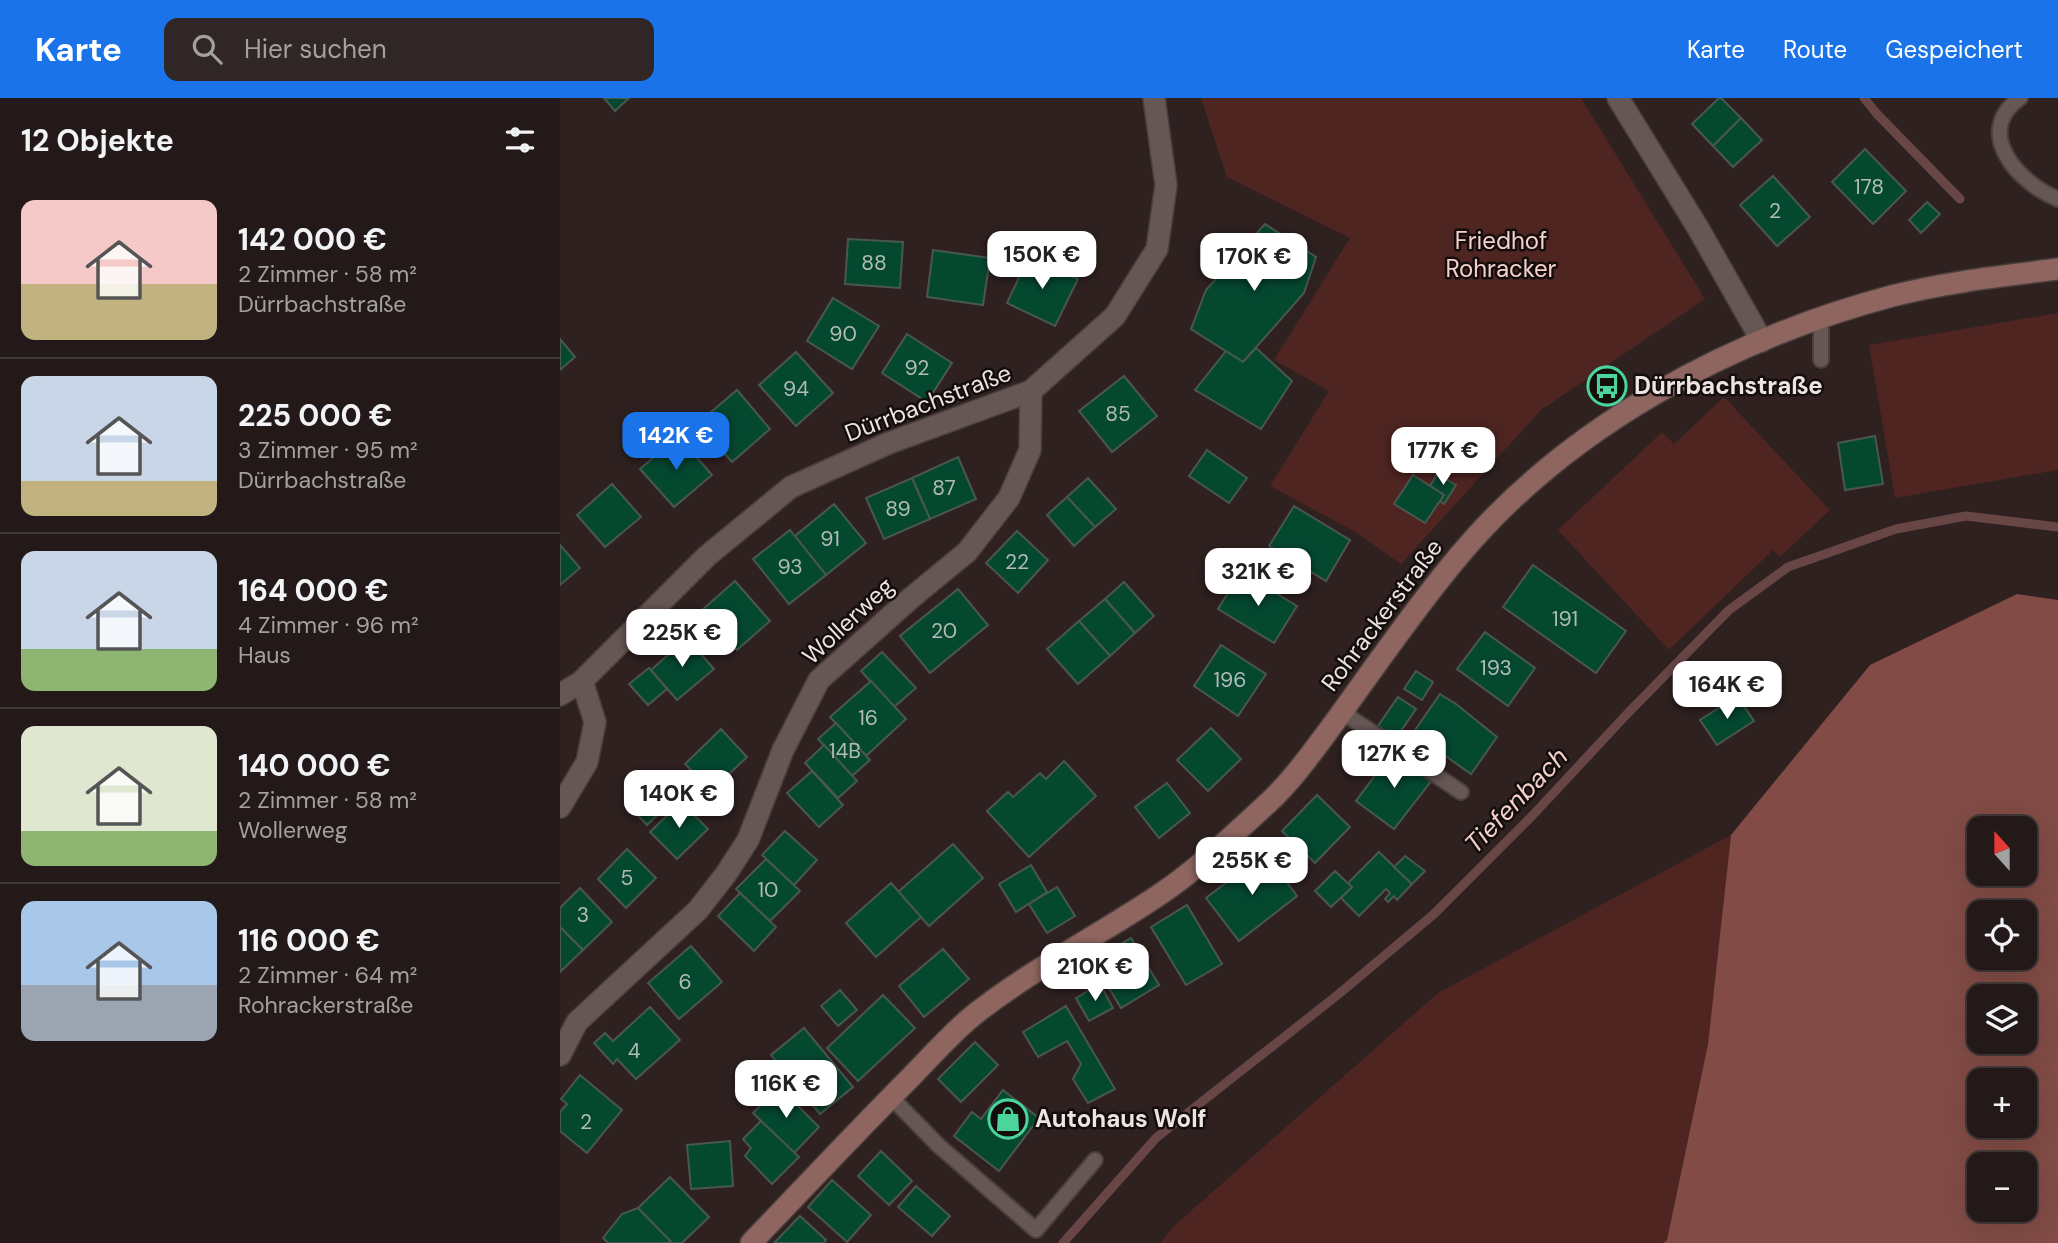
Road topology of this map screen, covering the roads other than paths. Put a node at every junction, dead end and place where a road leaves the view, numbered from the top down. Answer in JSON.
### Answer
{"nodes":[{"id":1,"x":1154,"y":98,"type":"edge"},
{"id":2,"x":1618,"y":98,"type":"edge"},
{"id":3,"x":2020,"y":98,"type":"edge"},
{"id":4,"x":2058,"y":199,"type":"edge"},
{"id":5,"x":2058,"y":269,"type":"edge"},
{"id":6,"x":1821,"y":319,"type":"junction"},
{"id":7,"x":1762,"y":341,"type":"junction"},
{"id":8,"x":1821,"y":360,"type":"dead end"},
{"id":9,"x":1031,"y":391,"type":"junction"},
{"id":10,"x":582,"y":681,"type":"junction"},
{"id":11,"x":560,"y":695,"type":"edge"},
{"id":12,"x":1342,"y":712,"type":"junction"},
{"id":13,"x":1461,"y":792,"type":"dead end"},
{"id":14,"x":560,"y":807,"type":"edge"},
{"id":15,"x":560,"y":1055,"type":"edge"},
{"id":16,"x":891,"y":1097,"type":"junction"},
{"id":17,"x":1095,"y":1160,"type":"dead end"},
{"id":18,"x":751,"y":1243,"type":"edge"}],
"edges":[{"from":1,"to":9,"type":"street","name":"Dürrbachstraße"},
{"from":2,"to":7,"type":"street"},
{"from":3,"to":4,"type":"lane"},
{"from":5,"to":6,"type":"street","name":"Rohrackerstraße"},
{"from":6,"to":7,"type":"street","name":"Rohrackerstraße"},
{"from":6,"to":8,"type":"lane"},
{"from":7,"to":12,"type":"street","name":"Rohrackerstraße"},
{"from":9,"to":10,"type":"street","name":"Dürrbachstraße"},
{"from":9,"to":15,"type":"street","name":"Wollerweg"},
{"from":10,"to":11,"type":"street","name":"Dürrbachstraße"},
{"from":10,"to":14,"type":"street"},
{"from":12,"to":13,"type":"lane"},
{"from":12,"to":16,"type":"street","name":"Rohrackerstraße"},
{"from":16,"to":17,"type":"lane"},
{"from":16,"to":18,"type":"street","name":"Rohrackerstraße"}]}
